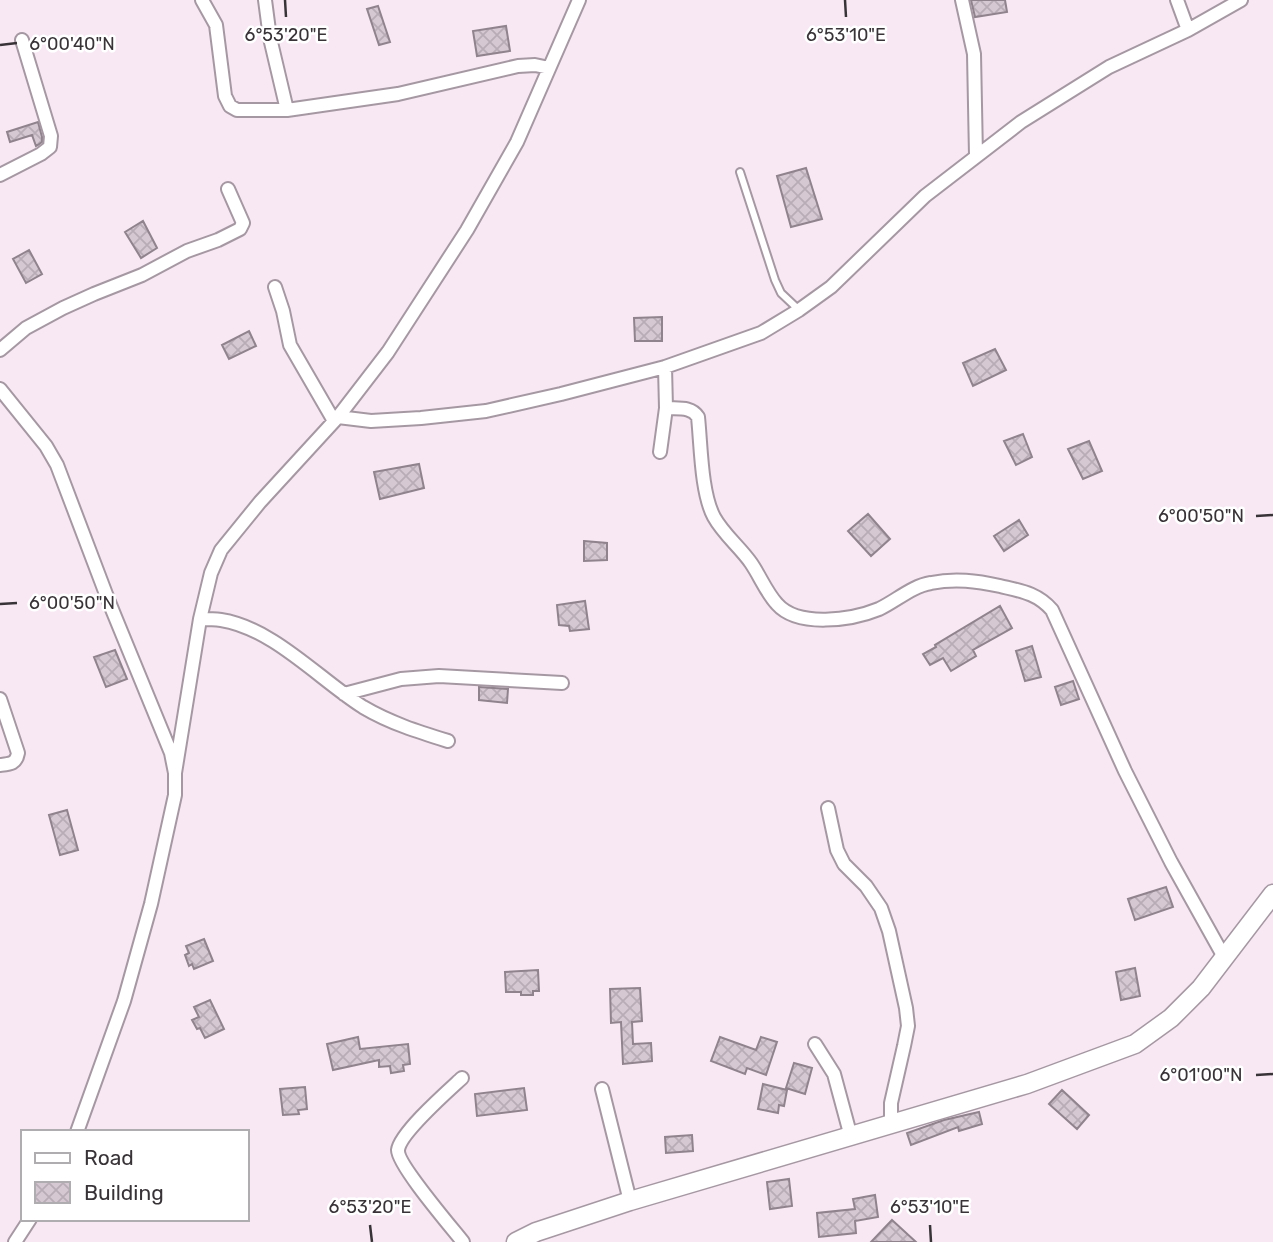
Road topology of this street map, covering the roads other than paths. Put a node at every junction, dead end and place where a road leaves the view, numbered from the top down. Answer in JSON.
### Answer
{"nodes":[{"id":1,"x":202,"y":0,"type":"edge"},
{"id":2,"x":265,"y":0,"type":"edge"},
{"id":3,"x":579,"y":0,"type":"edge"},
{"id":4,"x":962,"y":0,"type":"edge"},
{"id":5,"x":1177,"y":0,"type":"edge"},
{"id":6,"x":1241,"y":0,"type":"edge"},
{"id":7,"x":1188,"y":30,"type":"junction"},
{"id":8,"x":22,"y":40,"type":"dead end"},
{"id":9,"x":549,"y":68,"type":"junction"},
{"id":10,"x":287,"y":110,"type":"junction"},
{"id":11,"x":976,"y":156,"type":"junction"},
{"id":12,"x":740,"y":172,"type":"dead end"},
{"id":13,"x":0,"y":175,"type":"edge"},
{"id":14,"x":228,"y":189,"type":"dead end"},
{"id":15,"x":275,"y":287,"type":"dead end"},
{"id":16,"x":799,"y":310,"type":"junction"},
{"id":17,"x":0,"y":350,"type":"edge"},
{"id":18,"x":665,"y":367,"type":"junction"},
{"id":19,"x":0,"y":389,"type":"edge"},
{"id":20,"x":5,"y":406,"type":"edge"},
{"id":21,"x":666,"y":408,"type":"junction"},
{"id":22,"x":336,"y":419,"type":"junction"},
{"id":23,"x":660,"y":452,"type":"dead end"},
{"id":24,"x":200,"y":619,"type":"junction"},
{"id":25,"x":562,"y":683,"type":"dead end"},
{"id":26,"x":344,"y":694,"type":"junction"},
{"id":27,"x":0,"y":699,"type":"edge"},
{"id":28,"x":449,"y":741,"type":"dead end"},
{"id":29,"x":0,"y":765,"type":"edge"},
{"id":30,"x":175,"y":773,"type":"junction"},
{"id":31,"x":828,"y":807,"type":"dead end"},
{"id":32,"x":1273,"y":894,"type":"edge"},
{"id":33,"x":1224,"y":957,"type":"junction"},
{"id":34,"x":815,"y":1044,"type":"dead end"},
{"id":35,"x":462,"y":1078,"type":"dead end"},
{"id":36,"x":602,"y":1089,"type":"dead end"},
{"id":37,"x":891,"y":1125,"type":"junction"},
{"id":38,"x":78,"y":1130,"type":"edge"},
{"id":39,"x":850,"y":1137,"type":"junction"},
{"id":40,"x":630,"y":1201,"type":"junction"},
{"id":41,"x":29,"y":1221,"type":"edge"},
{"id":42,"x":15,"y":1242,"type":"edge"},
{"id":43,"x":463,"y":1242,"type":"edge"},
{"id":44,"x":516,"y":1242,"type":"edge"}],
"edges":[{"from":1,"to":10,"type":"street"},
{"from":2,"to":10,"type":"street"},
{"from":3,"to":9,"type":"street"},
{"from":4,"to":11,"type":"street"},
{"from":5,"to":7,"type":"street"},
{"from":6,"to":7,"type":"street"},
{"from":7,"to":11,"type":"street"},
{"from":8,"to":13,"type":"street"},
{"from":9,"to":10,"type":"street"},
{"from":9,"to":22,"type":"street"},
{"from":11,"to":16,"type":"street"},
{"from":12,"to":16,"type":"lane"},
{"from":14,"to":17,"type":"street"},
{"from":15,"to":22,"type":"street"},
{"from":16,"to":18,"type":"street"},
{"from":18,"to":21,"type":"street"},
{"from":18,"to":22,"type":"street"},
{"from":19,"to":20,"type":"street"},
{"from":20,"to":30,"type":"street"},
{"from":21,"to":23,"type":"street"},
{"from":21,"to":33,"type":"street"},
{"from":22,"to":24,"type":"street"},
{"from":24,"to":26,"type":"street"},
{"from":24,"to":30,"type":"street"},
{"from":25,"to":26,"type":"street"},
{"from":26,"to":28,"type":"street"},
{"from":27,"to":29,"type":"street"},
{"from":30,"to":38,"type":"street"},
{"from":31,"to":37,"type":"street"},
{"from":32,"to":33,"type":"street"},
{"from":33,"to":37,"type":"street"},
{"from":34,"to":39,"type":"street"},
{"from":35,"to":43,"type":"street"},
{"from":36,"to":40,"type":"street"},
{"from":37,"to":39,"type":"street"},
{"from":39,"to":40,"type":"street"},
{"from":40,"to":44,"type":"street"},
{"from":41,"to":42,"type":"street"}]}
